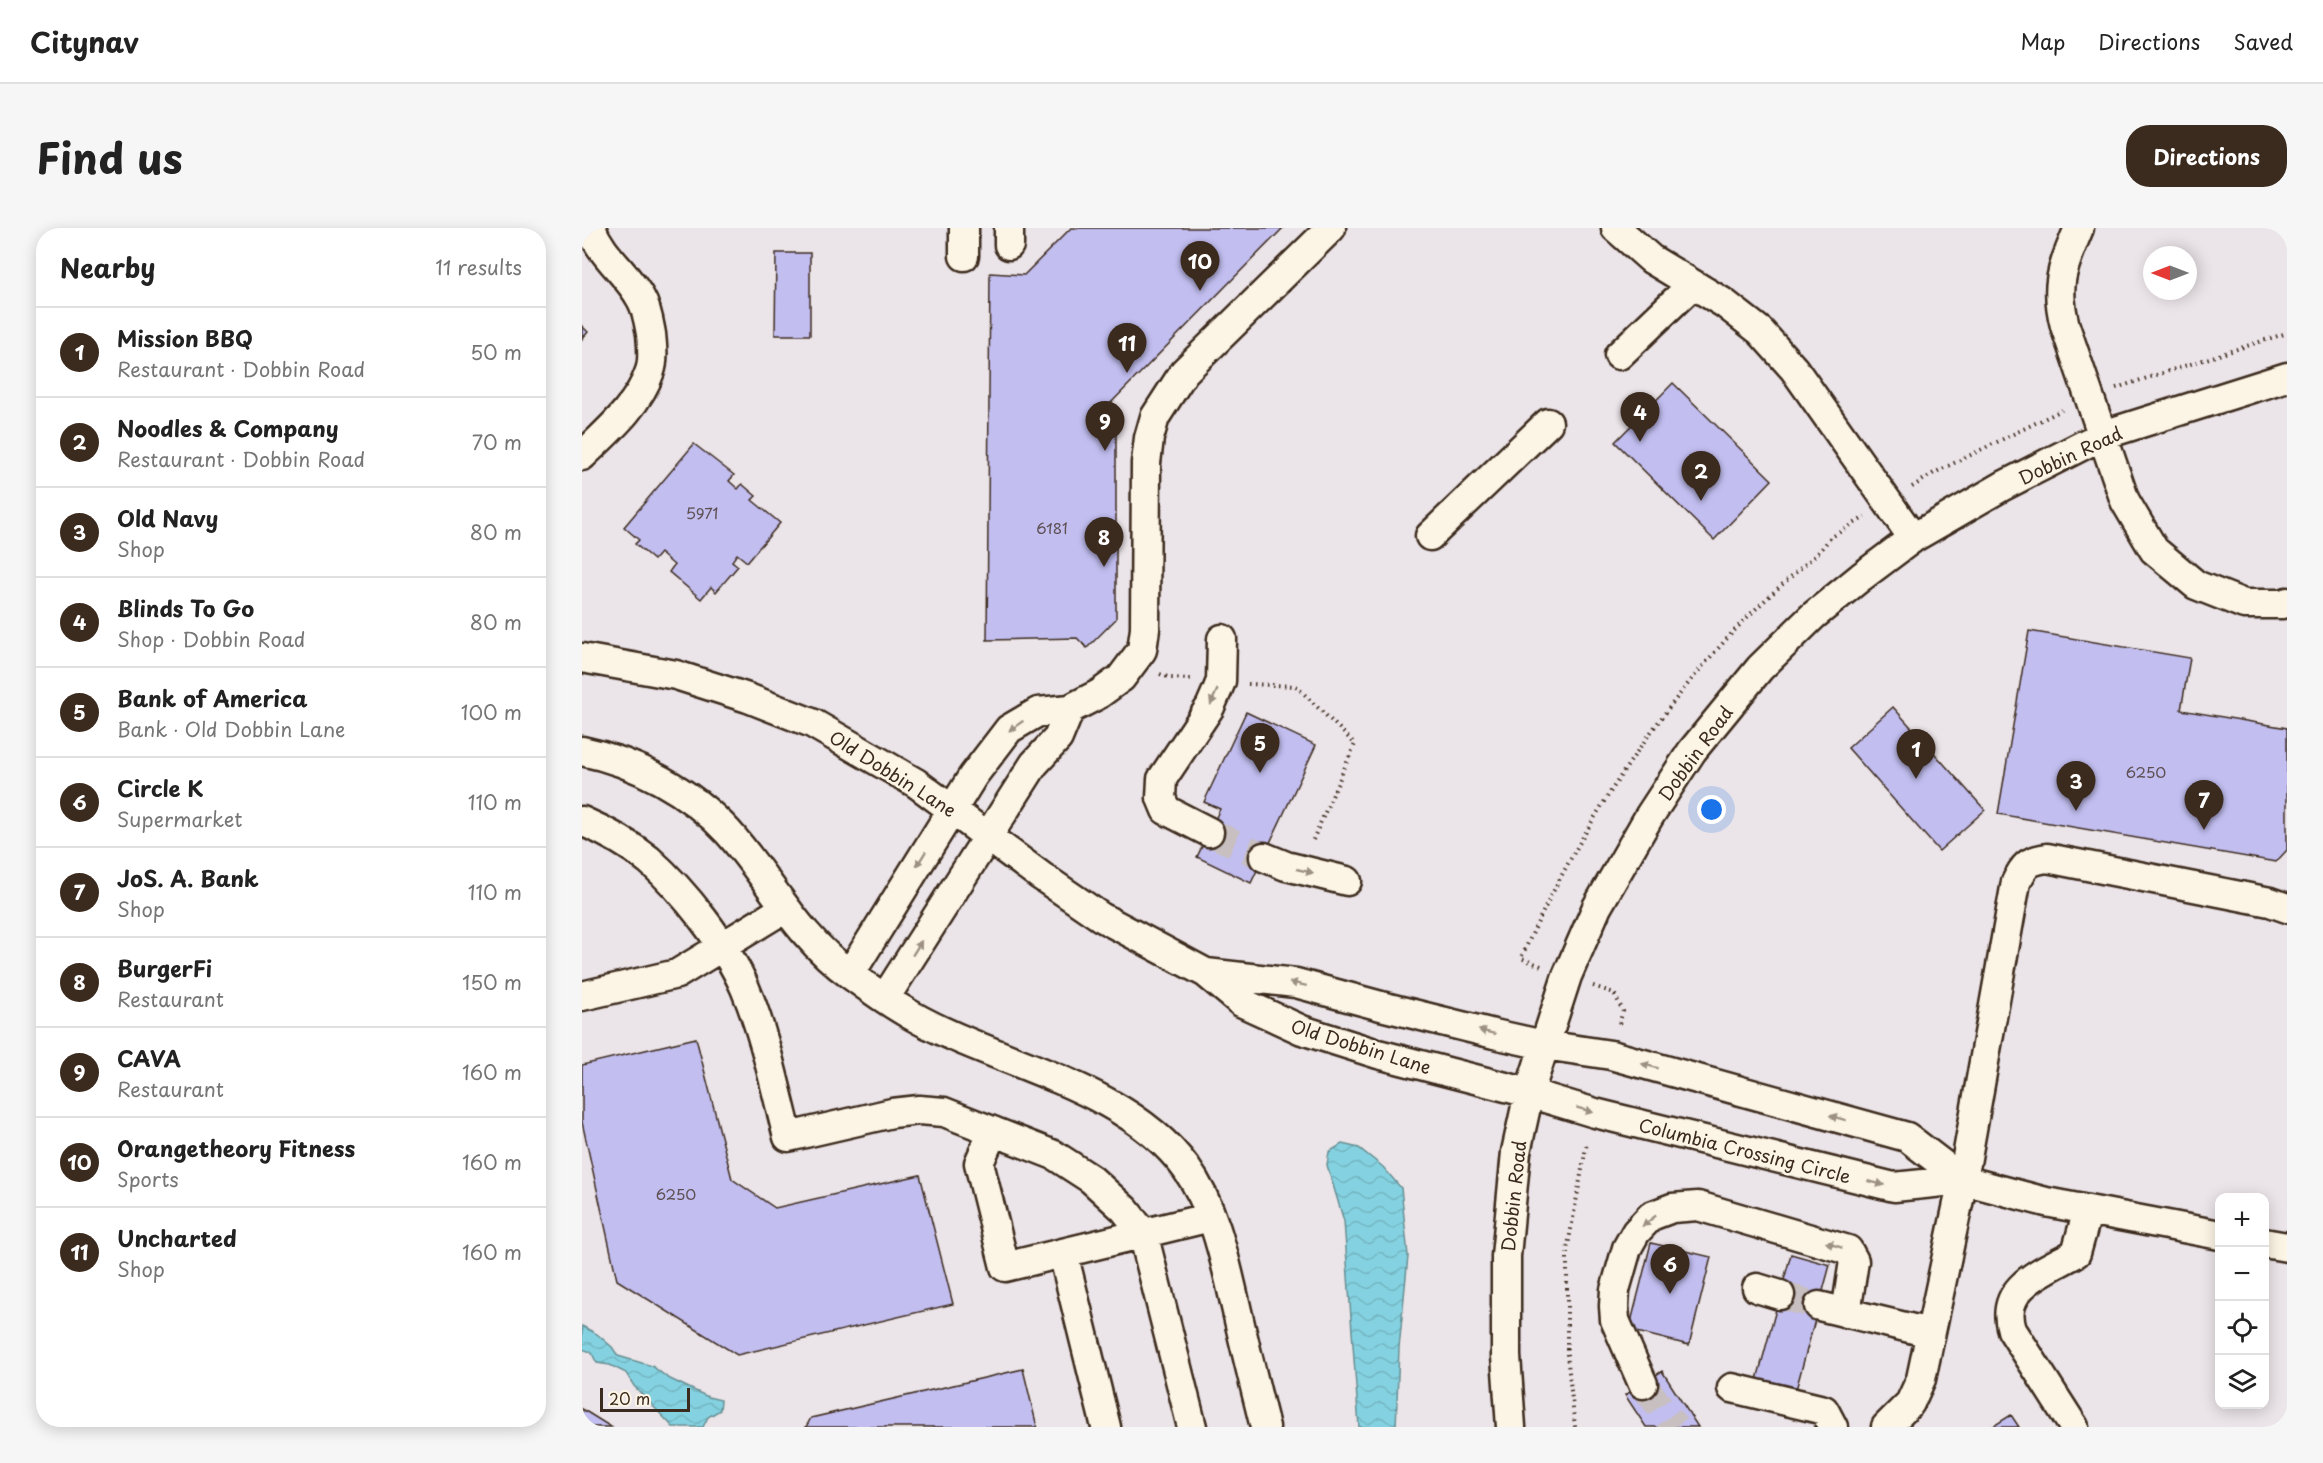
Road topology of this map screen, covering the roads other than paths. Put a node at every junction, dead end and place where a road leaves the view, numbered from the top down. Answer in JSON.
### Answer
{"nodes":[{"id":1,"x":591,"y":228,"type":"edge"},
{"id":2,"x":1331,"y":228,"type":"edge"},
{"id":3,"x":1616,"y":228,"type":"edge"},
{"id":4,"x":2079,"y":228,"type":"edge"},
{"id":5,"x":1692,"y":285,"type":"junction"},
{"id":6,"x":1619,"y":355,"type":"dead end"},
{"id":7,"x":2287,"y":377,"type":"edge"},
{"id":8,"x":1548,"y":423,"type":"dead end"},
{"id":9,"x":2103,"y":435,"type":"junction"},
{"id":10,"x":582,"y":456,"type":"edge"},
{"id":11,"x":1430,"y":536,"type":"dead end"},
{"id":12,"x":1913,"y":538,"type":"junction"},
{"id":13,"x":2287,"y":602,"type":"edge"},
{"id":14,"x":1221,"y":639,"type":"dead end"},
{"id":15,"x":582,"y":658,"type":"edge"},
{"id":16,"x":1070,"y":709,"type":"junction"},
{"id":17,"x":582,"y":751,"type":"edge"},
{"id":18,"x":952,"y":809,"type":"junction"},
{"id":19,"x":582,"y":821,"type":"edge"},
{"id":20,"x":1209,"y":832,"type":"tunnel mouth"},
{"id":21,"x":988,"y":836,"type":"junction"},
{"id":22,"x":1264,"y":857,"type":"tunnel mouth"},
{"id":23,"x":1347,"y":881,"type":"dead end"},
{"id":24,"x":785,"y":908,"type":"junction"},
{"id":25,"x":2287,"y":908,"type":"edge"},
{"id":26,"x":722,"y":948,"type":"junction"},
{"id":27,"x":1206,"y":973,"type":"junction"},
{"id":28,"x":850,"y":974,"type":"junction"},
{"id":29,"x":582,"y":996,"type":"edge"},
{"id":30,"x":885,"y":998,"type":"junction"},
{"id":31,"x":1544,"y":1045,"type":"junction"},
{"id":32,"x":1529,"y":1094,"type":"junction"},
{"id":33,"x":993,"y":1131,"type":"junction"},
{"id":34,"x":1963,"y":1180,"type":"junction"},
{"id":35,"x":2088,"y":1210,"type":"junction"},
{"id":36,"x":1210,"y":1217,"type":"junction"},
{"id":37,"x":1143,"y":1233,"type":"junction"},
{"id":38,"x":2215,"y":1234,"type":"edge"},
{"id":39,"x":2269,"y":1244,"type":"edge"},
{"id":40,"x":2287,"y":1247,"type":"edge"},
{"id":41,"x":1064,"y":1253,"type":"junction"},
{"id":42,"x":1930,"y":1333,"type":"junction"},
{"id":43,"x":1643,"y":1384,"type":"tunnel mouth"},
{"id":44,"x":1732,"y":1388,"type":"dead end"},
{"id":45,"x":1829,"y":1418,"type":"edge"},
{"id":46,"x":1106,"y":1427,"type":"edge"},
{"id":47,"x":1192,"y":1427,"type":"edge"},
{"id":48,"x":1265,"y":1427,"type":"edge"},
{"id":49,"x":1511,"y":1427,"type":"edge"},
{"id":50,"x":1799,"y":1427,"type":"edge"},
{"id":51,"x":1886,"y":1427,"type":"edge"},
{"id":52,"x":2074,"y":1427,"type":"edge"}],
"edges":[{"from":1,"to":10,"type":"street"},
{"from":2,"to":16,"type":"street"},
{"from":3,"to":5,"type":"street"},
{"from":4,"to":9,"type":"street"},
{"from":5,"to":6,"type":"street"},
{"from":5,"to":12,"type":"street"},
{"from":7,"to":9,"type":"street","name":"Dobbin Road"},
{"from":8,"to":11,"type":"street"},
{"from":9,"to":12,"type":"street","name":"Dobbin Road"},
{"from":9,"to":13,"type":"street"},
{"from":12,"to":31,"type":"street","name":"Dobbin Road"},
{"from":14,"to":20,"type":"street","one_way":true},
{"from":15,"to":18,"type":"street","name":"Old Dobbin Lane"},
{"from":16,"to":18,"type":"street","one_way":true},
{"from":16,"to":21,"type":"street"},
{"from":17,"to":24,"type":"street"},
{"from":18,"to":21,"type":"street","name":"Old Dobbin Lane"},
{"from":18,"to":28,"type":"street","one_way":true},
{"from":19,"to":26,"type":"street"},
{"from":21,"to":27,"type":"street","name":"Old Dobbin Lane"},
{"from":30,"to":21,"type":"street","one_way":true},
{"from":22,"to":23,"type":"street","one_way":true},
{"from":24,"to":26,"type":"street"},
{"from":24,"to":28,"type":"street"},
{"from":25,"to":34,"type":"street"},
{"from":26,"to":29,"type":"street"},
{"from":26,"to":33,"type":"street"},
{"from":31,"to":27,"type":"street","name":"Old Dobbin Lane","one_way":true},
{"from":27,"to":32,"type":"street","name":"Old Dobbin Lane"},
{"from":28,"to":30,"type":"street"},
{"from":30,"to":36,"type":"street"},
{"from":31,"to":32,"type":"street","name":"Dobbin Road"},
{"from":34,"to":31,"type":"street","name":"Columbia Crossing Circle","one_way":true},
{"from":32,"to":34,"type":"street","name":"Columbia Crossing Circle","one_way":true},
{"from":32,"to":49,"type":"street","name":"Dobbin Road"},
{"from":33,"to":37,"type":"street"},
{"from":33,"to":41,"type":"street"},
{"from":34,"to":35,"type":"street","name":"Columbia Crossing Circle"},
{"from":34,"to":42,"type":"street"},
{"from":35,"to":38,"type":"street","name":"Columbia Crossing Circle"},
{"from":35,"to":52,"type":"street"},
{"from":36,"to":37,"type":"street"},
{"from":36,"to":48,"type":"street"},
{"from":37,"to":41,"type":"street"},
{"from":37,"to":47,"type":"street"},
{"from":39,"to":40,"type":"street"},
{"from":41,"to":46,"type":"street"},
{"from":42,"to":43,"type":"street","one_way":true},
{"from":42,"to":51,"type":"street"},
{"from":44,"to":45,"type":"street"},
{"from":45,"to":50,"type":"street"}]}
